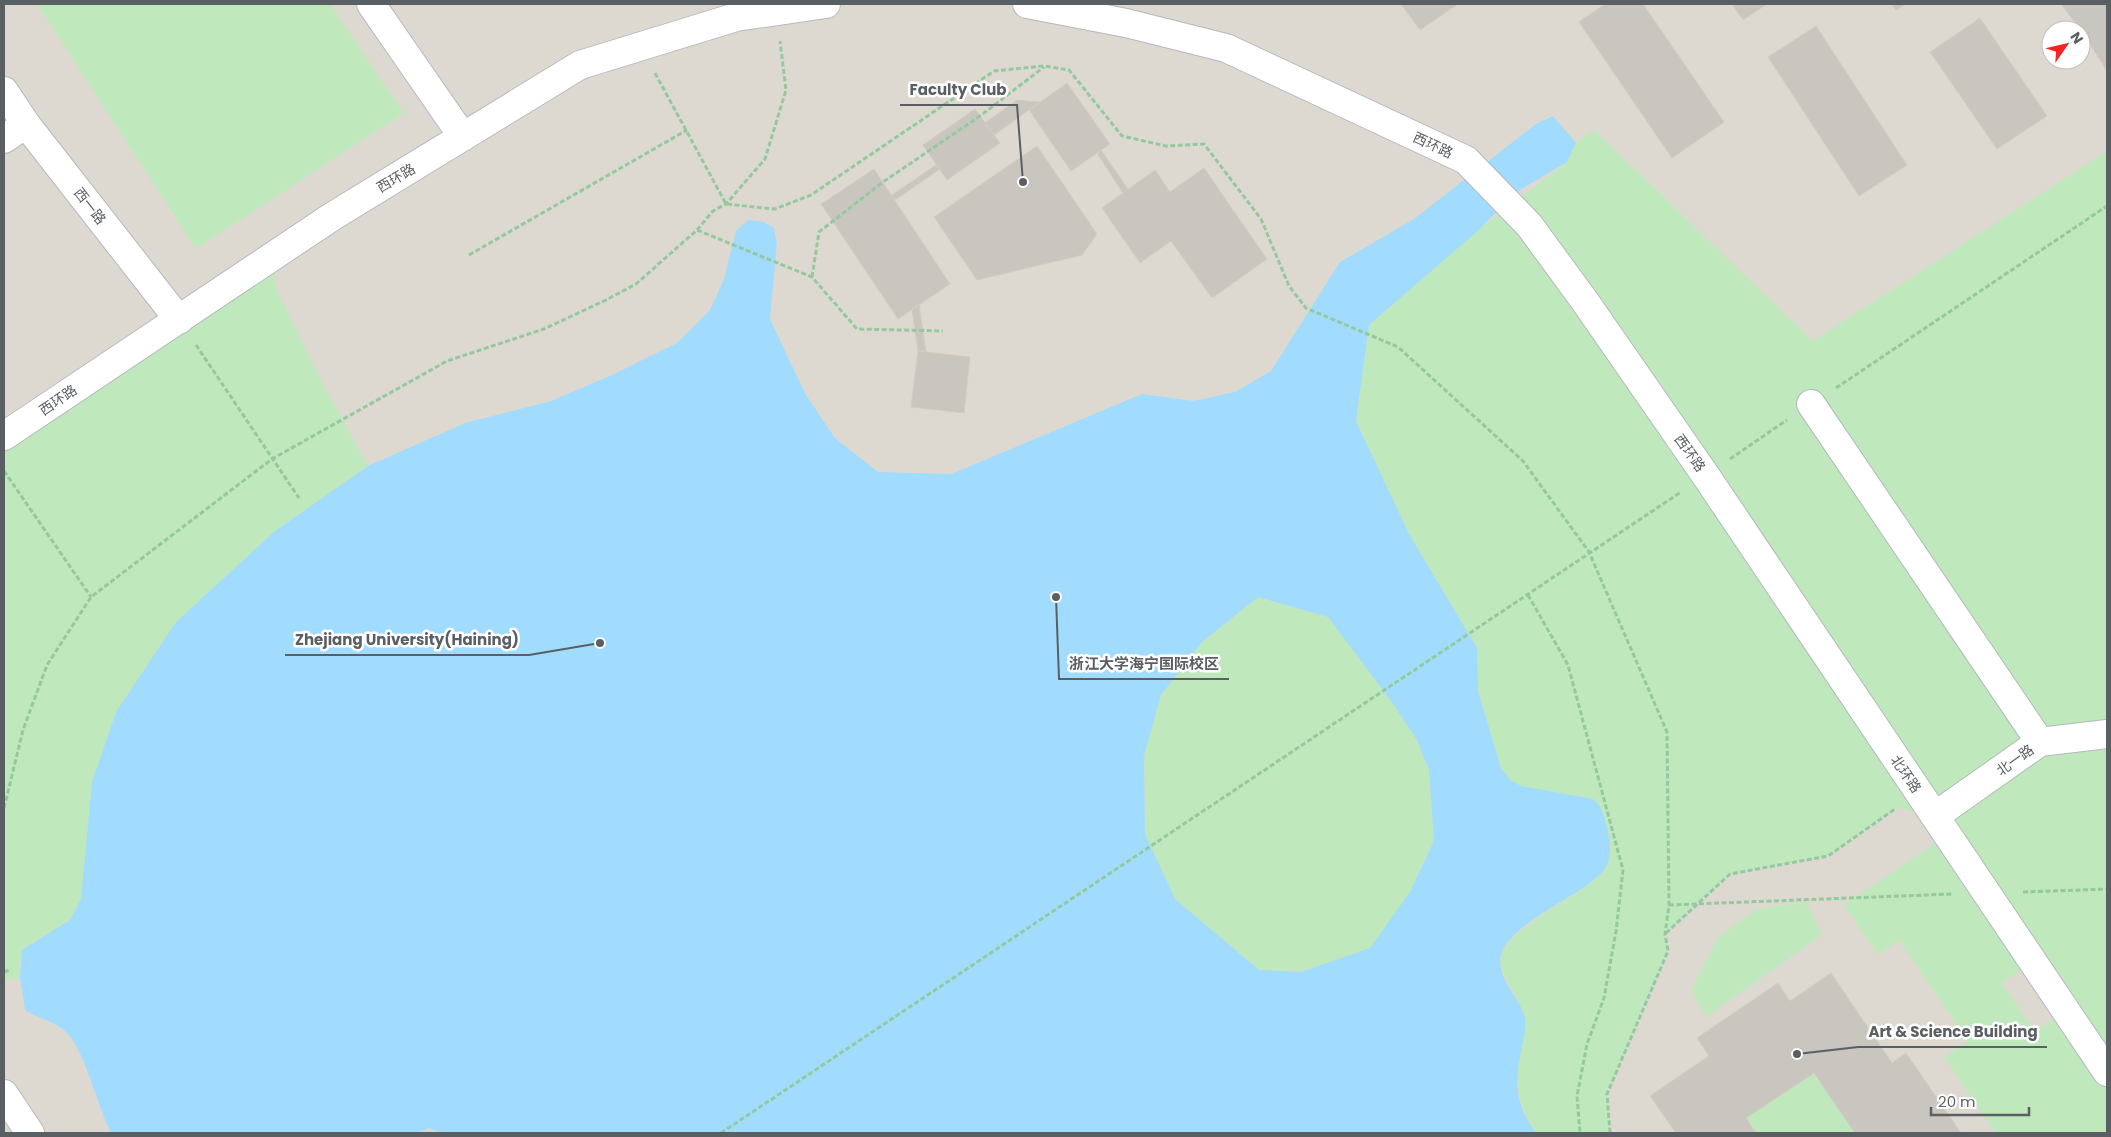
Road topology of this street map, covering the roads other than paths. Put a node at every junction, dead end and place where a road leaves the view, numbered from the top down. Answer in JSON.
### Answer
{"nodes":[{"id":1,"x":371,"y":4,"type":"edge"},
{"id":2,"x":826,"y":4,"type":"edge"},
{"id":3,"x":1027,"y":4,"type":"edge"},
{"id":4,"x":4,"y":91,"type":"edge"},
{"id":5,"x":26,"y":124,"type":"junction"},
{"id":6,"x":464,"y":137,"type":"junction"},
{"id":7,"x":4,"y":139,"type":"edge"},
{"id":8,"x":179,"y":320,"type":"junction"},
{"id":9,"x":1811,"y":404,"type":"dead end"},
{"id":10,"x":4,"y":436,"type":"edge"},
{"id":11,"x":1706,"y":476,"type":"joint"},
{"id":12,"x":2107,"y":734,"type":"edge"},
{"id":13,"x":2040,"y":742,"type":"junction"},
{"id":14,"x":1935,"y":816,"type":"junction"},
{"id":15,"x":2107,"y":1072,"type":"edge"},
{"id":16,"x":4,"y":1094,"type":"edge"},
{"id":17,"x":30,"y":1133,"type":"edge"}],
"edges":[{"from":1,"to":6,"type":"street"},
{"from":2,"to":6,"type":"street","name":"西环路"},
{"from":3,"to":11,"type":"street","name":"西环路"},
{"from":4,"to":5,"type":"street","name":"西一路"},
{"from":5,"to":7,"type":"street"},
{"from":5,"to":8,"type":"street","name":"西一路"},
{"from":6,"to":8,"type":"street","name":"西环路"},
{"from":8,"to":10,"type":"street","name":"西环路"},
{"from":9,"to":13,"type":"street"},
{"from":11,"to":14,"type":"street","name":"北环路"},
{"from":12,"to":13,"type":"street","name":"北一路"},
{"from":13,"to":14,"type":"street","name":"北一路"},
{"from":14,"to":15,"type":"street","name":"北环路"},
{"from":16,"to":17,"type":"street"}]}
